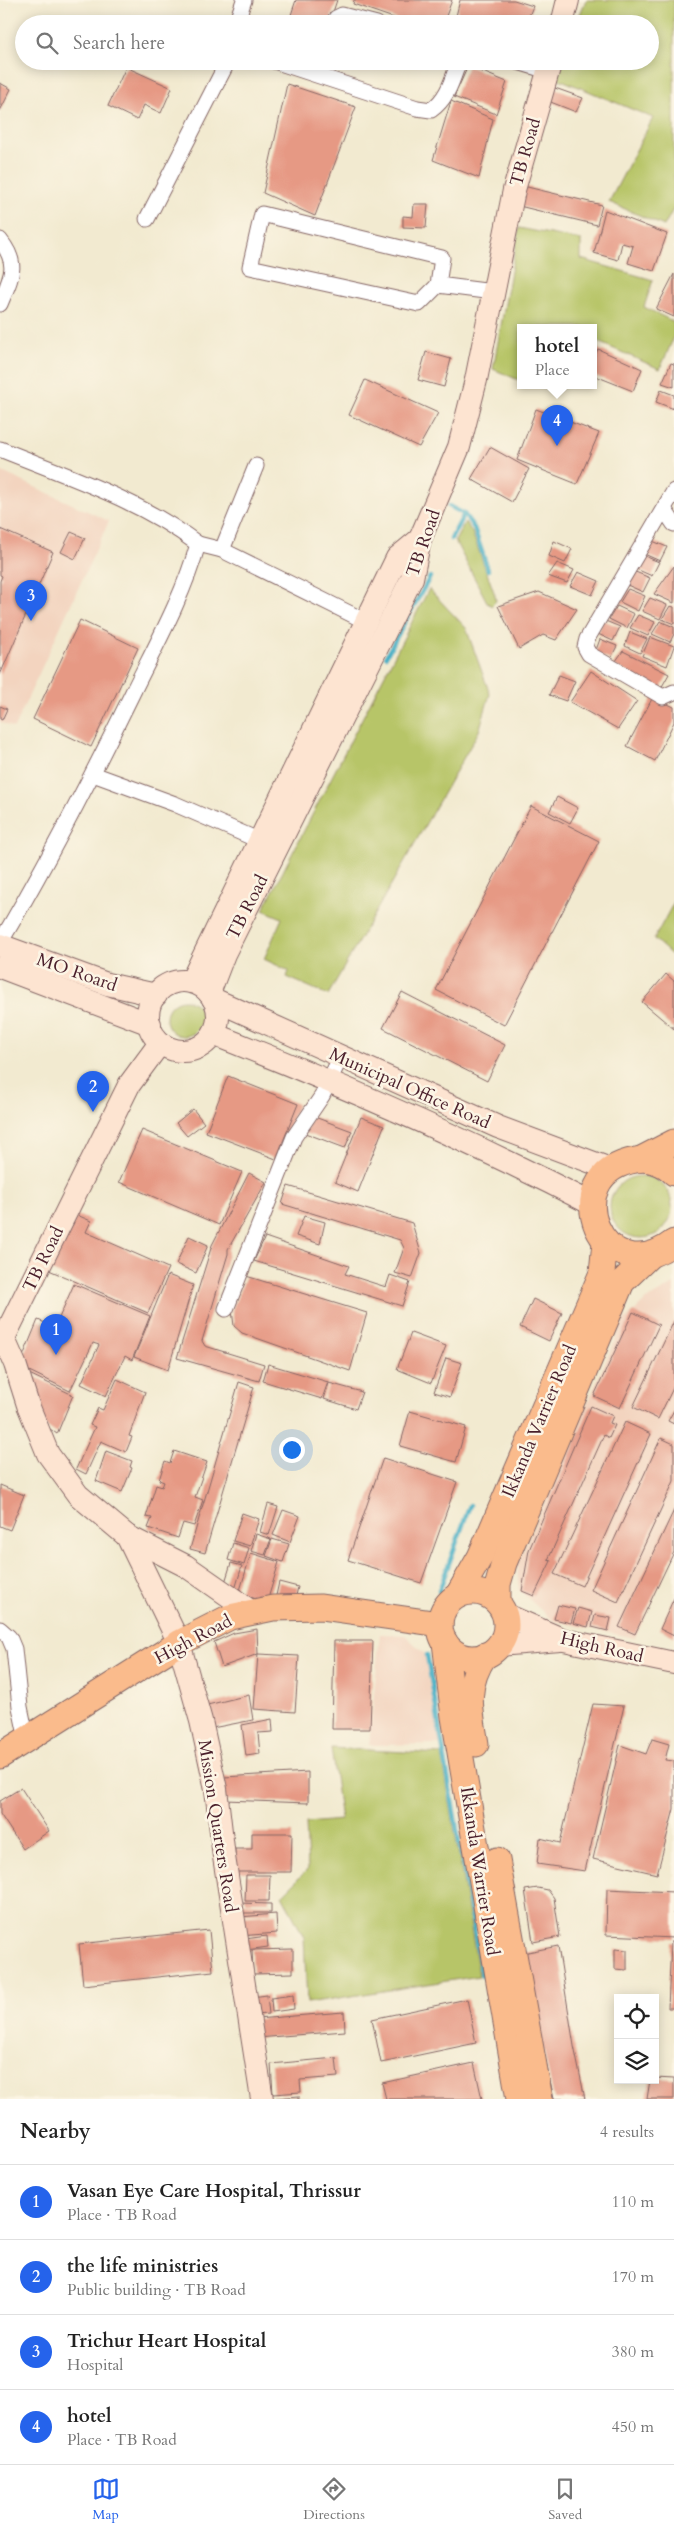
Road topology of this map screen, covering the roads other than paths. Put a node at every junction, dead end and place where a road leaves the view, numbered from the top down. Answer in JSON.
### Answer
{"nodes":[{"id":1,"x":244,"y":0,"type":"edge"},
{"id":2,"x":568,"y":0,"type":"edge"},
{"id":3,"x":239,"y":15,"type":"edge"},
{"id":4,"x":564,"y":15,"type":"edge"},
{"id":5,"x":223,"y":70,"type":"edge"},
{"id":6,"x":319,"y":70,"type":"edge"},
{"id":7,"x":456,"y":70,"type":"edge"},
{"id":8,"x":549,"y":70,"type":"edge"},
{"id":9,"x":147,"y":219,"type":"dead end"},
{"id":10,"x":0,"y":240,"type":"edge"},
{"id":11,"x":438,"y":285,"type":"junction"},
{"id":12,"x":493,"y":292,"type":"junction"},
{"id":13,"x":0,"y":304,"type":"edge"},
{"id":14,"x":0,"y":449,"type":"edge"},
{"id":15,"x":256,"y":466,"type":"dead end"},
{"id":16,"x":674,"y":491,"type":"edge"},
{"id":17,"x":664,"y":509,"type":"junction"},
{"id":18,"x":674,"y":524,"type":"edge"},
{"id":19,"x":420,"y":539,"type":"junction"},
{"id":20,"x":198,"y":544,"type":"junction"},
{"id":21,"x":222,"y":550,"type":"junction"},
{"id":22,"x":365,"y":621,"type":"junction"},
{"id":23,"x":674,"y":692,"type":"edge"},
{"id":24,"x":93,"y":774,"type":"junction"},
{"id":25,"x":258,"y":840,"type":"junction"},
{"id":26,"x":0,"y":944,"type":"edge"},
{"id":27,"x":0,"y":967,"type":"edge"},
{"id":28,"x":204,"y":991,"type":"junction"},
{"id":29,"x":156,"y":995,"type":"junction"},
{"id":30,"x":155,"y":1034,"type":"junction"},
{"id":31,"x":213,"y":1034,"type":"junction"},
{"id":32,"x":341,"y":1056,"type":"junction"},
{"id":33,"x":328,"y":1081,"type":"junction"},
{"id":34,"x":674,"y":1142,"type":"edge"},
{"id":35,"x":641,"y":1159,"type":"junction"},
{"id":36,"x":610,"y":1169,"type":"junction"},
{"id":37,"x":674,"y":1173,"type":"edge"},
{"id":38,"x":592,"y":1204,"type":"junction"},
{"id":39,"x":605,"y":1242,"type":"junction"},
{"id":40,"x":674,"y":1242,"type":"edge"},
{"id":41,"x":649,"y":1256,"type":"junction"},
{"id":42,"x":226,"y":1309,"type":"dead end"},
{"id":43,"x":2,"y":1342,"type":"edge"},
{"id":44,"x":127,"y":1536,"type":"junction"},
{"id":45,"x":458,"y":1595,"type":"junction"},
{"id":46,"x":501,"y":1608,"type":"junction"},
{"id":47,"x":252,"y":1612,"type":"junction"},
{"id":48,"x":0,"y":1629,"type":"edge"},
{"id":49,"x":442,"y":1633,"type":"junction"},
{"id":50,"x":564,"y":1640,"type":"junction"},
{"id":51,"x":179,"y":1643,"type":"junction"},
{"id":52,"x":492,"y":1650,"type":"junction"},
{"id":53,"x":674,"y":1663,"type":"edge"},
{"id":54,"x":27,"y":1740,"type":"junction"},
{"id":55,"x":0,"y":1756,"type":"edge"},
{"id":56,"x":262,"y":2099,"type":"edge"},
{"id":57,"x":519,"y":2099,"type":"edge"},
{"id":58,"x":540,"y":2099,"type":"edge"}],
"edges":[{"from":1,"to":3,"type":"street"},
{"from":2,"to":4,"type":"main road"},
{"from":5,"to":9,"type":"street"},
{"from":6,"to":7,"type":"street"},
{"from":8,"to":12,"type":"main road","name":"TB Road"},
{"from":10,"to":13,"type":"street"},
{"from":11,"to":11,"type":"street"},
{"from":11,"to":12,"type":"street"},
{"from":12,"to":19,"type":"main road","name":"TB Road"},
{"from":14,"to":20,"type":"street"},
{"from":15,"to":21,"type":"street"},
{"from":16,"to":17,"type":"street"},
{"from":17,"to":18,"type":"street"},
{"from":17,"to":23,"type":"street"},
{"from":19,"to":22,"type":"main road"},
{"from":19,"to":28,"type":"main road","name":"TB Road"},
{"from":20,"to":21,"type":"street"},
{"from":20,"to":24,"type":"street"},
{"from":21,"to":22,"type":"street"},
{"from":22,"to":25,"type":"main road"},
{"from":24,"to":25,"type":"street"},
{"from":24,"to":26,"type":"street"},
{"from":25,"to":28,"type":"main road"},
{"from":26,"to":29,"type":"main road","name":"MO Roard"},
{"from":27,"to":30,"type":"main road"},
{"from":28,"to":29,"type":"main road"},
{"from":28,"to":31,"type":"main road"},
{"from":28,"to":32,"type":"main road","name":"Municipal Office Road"},
{"from":29,"to":30,"type":"main road"},
{"from":30,"to":31,"type":"main road"},
{"from":30,"to":43,"type":"main road","name":"TB Road"},
{"from":31,"to":33,"type":"main road"},
{"from":32,"to":33,"type":"street"},
{"from":32,"to":36,"type":"main road","name":"Municipal Office Road"},
{"from":33,"to":38,"type":"main road"},
{"from":33,"to":42,"type":"street"},
{"from":34,"to":35,"type":"main road"},
{"from":35,"to":36,"type":"main road"},
{"from":35,"to":37,"type":"main road"},
{"from":36,"to":38,"type":"main road"},
{"from":38,"to":39,"type":"main road"},
{"from":39,"to":41,"type":"main road"},
{"from":39,"to":45,"type":"main road","name":"Ikkanda Varrier Road"},
{"from":40,"to":41,"type":"main road","name":"Ikkanda Varrier Road"},
{"from":41,"to":46,"type":"main road","name":"Ikkanda Varrier Road"},
{"from":43,"to":44,"type":"main road"},
{"from":44,"to":47,"type":"main road"},
{"from":44,"to":51,"type":"main road","name":"Mission Quarters Road"},
{"from":45,"to":46,"type":"main road"},
{"from":45,"to":49,"type":"main road"},
{"from":46,"to":50,"type":"main road","name":"High Road"},
{"from":46,"to":52,"type":"main road"},
{"from":47,"to":49,"type":"main road","name":"High Road"},
{"from":47,"to":51,"type":"main road","name":"High Road"},
{"from":48,"to":54,"type":"street"},
{"from":49,"to":52,"type":"main road"},
{"from":49,"to":57,"type":"main road","name":"Ikkanda Warrier Road"},
{"from":50,"to":52,"type":"main road"},
{"from":50,"to":53,"type":"main road","name":"High Road"},
{"from":51,"to":54,"type":"main road","name":"High Road"},
{"from":51,"to":56,"type":"main road","name":"Mission Quarters Road"},
{"from":52,"to":58,"type":"main road","name":"Ikkanda Warrier Road"},
{"from":54,"to":55,"type":"main road","name":"High Road"}]}
